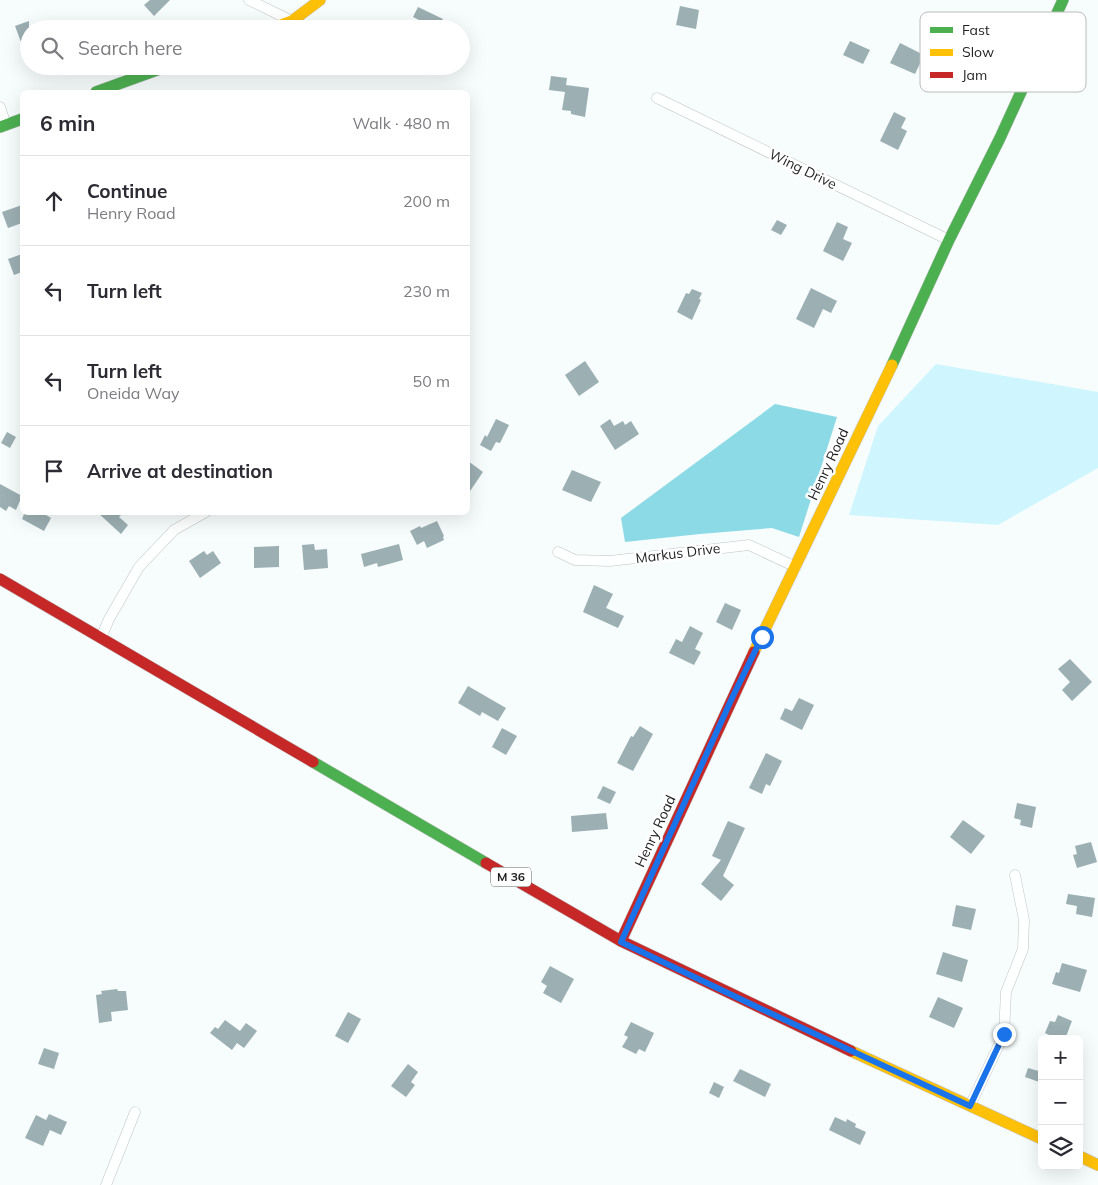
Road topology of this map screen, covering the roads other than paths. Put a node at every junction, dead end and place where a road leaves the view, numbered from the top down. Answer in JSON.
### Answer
{"nodes":[{"id":1,"x":249,"y":0,"type":"edge"},
{"id":2,"x":320,"y":0,"type":"edge"},
{"id":3,"x":1063,"y":0,"type":"edge"},
{"id":4,"x":1058,"y":12,"type":"edge"},
{"id":5,"x":290,"y":20,"type":"edge"},
{"id":6,"x":293,"y":20,"type":"edge"},
{"id":7,"x":143,"y":75,"type":"edge"},
{"id":8,"x":102,"y":90,"type":"edge"},
{"id":9,"x":1021,"y":92,"type":"edge"},
{"id":10,"x":656,"y":98,"type":"dead end"},
{"id":11,"x":0,"y":107,"type":"edge"},
{"id":12,"x":20,"y":120,"type":"edge"},
{"id":13,"x":3,"y":126,"type":"edge"},
{"id":14,"x":949,"y":240,"type":"junction"},
{"id":15,"x":201,"y":515,"type":"edge"},
{"id":16,"x":558,"y":552,"type":"dead end"},
{"id":17,"x":796,"y":567,"type":"junction"},
{"id":18,"x":0,"y":579,"type":"edge"},
{"id":19,"x":101,"y":638,"type":"junction"},
{"id":20,"x":1015,"y":875,"type":"dead end"},
{"id":21,"x":621,"y":942,"type":"junction"},
{"id":22,"x":970,"y":1106,"type":"junction"},
{"id":23,"x":135,"y":1112,"type":"dead end"},
{"id":24,"x":1038,"y":1137,"type":"edge"},
{"id":25,"x":1083,"y":1158,"type":"edge"},
{"id":26,"x":1098,"y":1165,"type":"edge"},
{"id":27,"x":106,"y":1185,"type":"edge"}],
"edges":[{"from":1,"to":5,"type":"street"},
{"from":2,"to":6,"type":"main road"},
{"from":3,"to":4,"type":"main road","name":"Henry Road"},
{"from":7,"to":8,"type":"main road"},
{"from":9,"to":14,"type":"main road","name":"Henry Road"},
{"from":10,"to":14,"type":"street","name":"Wing Drive"},
{"from":11,"to":13,"type":"street"},
{"from":12,"to":13,"type":"main road"},
{"from":14,"to":17,"type":"main road","name":"Henry Road"},
{"from":15,"to":19,"type":"street"},
{"from":16,"to":17,"type":"street","name":"Markus Drive"},
{"from":17,"to":21,"type":"main road","name":"Henry Road"},
{"from":18,"to":19,"type":"main road","number":"M 36"},
{"from":19,"to":21,"type":"main road","number":"M 36"},
{"from":20,"to":22,"type":"street"},
{"from":21,"to":22,"type":"main road","number":"M 36"},
{"from":22,"to":24,"type":"main road","number":"M 36"},
{"from":23,"to":27,"type":"street"},
{"from":25,"to":26,"type":"main road"}]}
